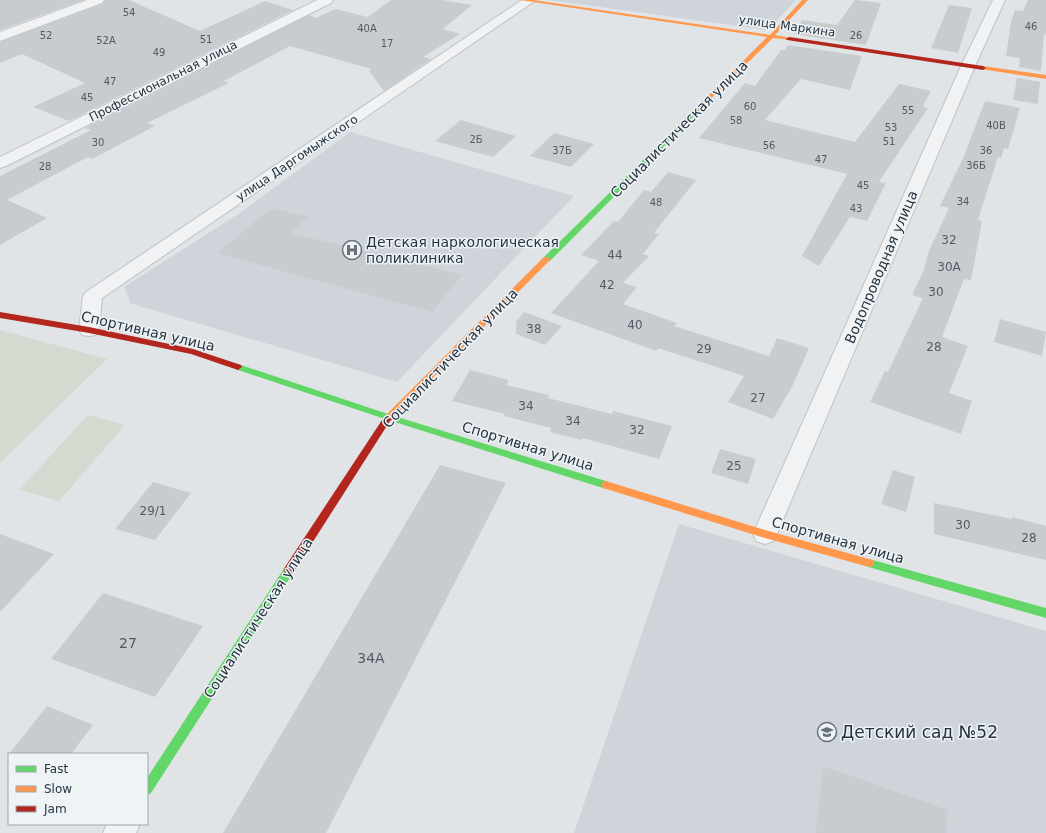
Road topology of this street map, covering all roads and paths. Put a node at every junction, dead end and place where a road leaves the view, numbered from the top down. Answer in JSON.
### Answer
{"nodes":[{"id":1,"x":98,"y":0,"type":"edge"},
{"id":2,"x":326,"y":0,"type":"edge"},
{"id":3,"x":527,"y":0,"type":"edge"},
{"id":4,"x":805,"y":0,"type":"edge"},
{"id":5,"x":999,"y":0,"type":"edge"},
{"id":6,"x":772,"y":36,"type":"junction"},
{"id":7,"x":0,"y":37,"type":"edge"},
{"id":8,"x":968,"y":66,"type":"junction"},
{"id":9,"x":1046,"y":77,"type":"edge"},
{"id":10,"x":0,"y":163,"type":"edge"},
{"id":11,"x":0,"y":315,"type":"edge"},
{"id":12,"x":89,"y":330,"type":"junction"},
{"id":13,"x":388,"y":418,"type":"junction"},
{"id":14,"x":765,"y":534,"type":"junction"},
{"id":15,"x":1046,"y":613,"type":"edge"},
{"id":16,"x":148,"y":787,"type":"edge"}],
"edges":[{"from":1,"to":7,"type":"street"},
{"from":2,"to":10,"type":"street","name":"Профессиональная улица"},
{"from":3,"to":6,"type":"street","name":"улица Маркина"},
{"from":3,"to":12,"type":"street","name":"улица Даргомыжского"},
{"from":4,"to":6,"type":"street","name":"Социалистическая улица"},
{"from":5,"to":8,"type":"street","name":"Водопроводная улица"},
{"from":6,"to":8,"type":"street","name":"улица Маркина"},
{"from":6,"to":13,"type":"street","name":"Социалистическая улица"},
{"from":8,"to":9,"type":"street","name":"улица Маркина"},
{"from":8,"to":14,"type":"street","name":"Водопроводная улица"},
{"from":11,"to":12,"type":"street","name":"Спортивная улица"},
{"from":12,"to":13,"type":"street","name":"Спортивная улица"},
{"from":13,"to":14,"type":"street","name":"Спортивная улица"},
{"from":13,"to":16,"type":"street","name":"Социалистическая улица"},
{"from":14,"to":15,"type":"street","name":"Спортивная улица"}]}
